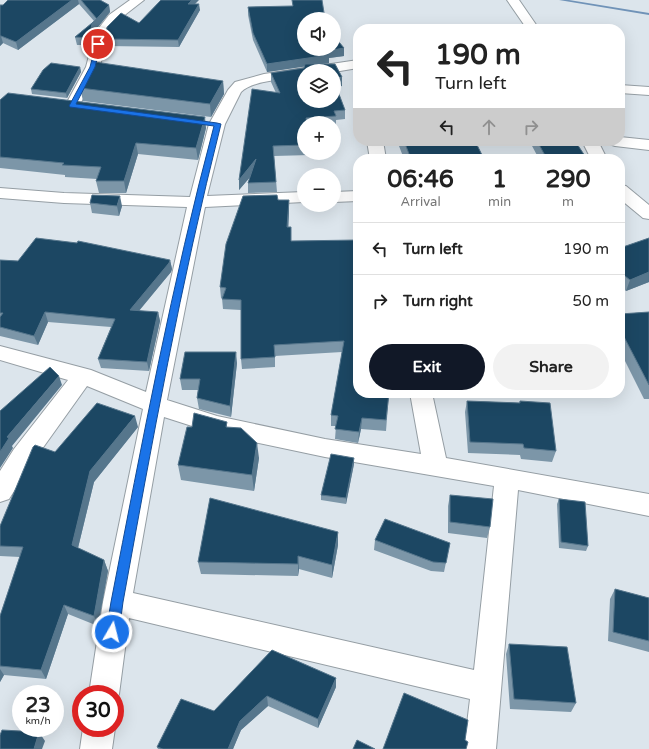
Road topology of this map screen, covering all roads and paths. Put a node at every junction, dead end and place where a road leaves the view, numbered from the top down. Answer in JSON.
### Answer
{"nodes":[{"id":1,"x":138,"y":0,"type":"edge"},
{"id":2,"x":513,"y":0,"type":"edge"},
{"id":3,"x":530,"y":24,"type":"edge"},
{"id":4,"x":353,"y":65,"type":"edge"},
{"id":5,"x":341,"y":66,"type":"edge"},
{"id":6,"x":297,"y":73,"type":"edge"},
{"id":7,"x":625,"y":89,"type":"edge"},
{"id":8,"x":649,"y":91,"type":"edge"},
{"id":9,"x":88,"y":108,"type":"edge"},
{"id":10,"x":625,"y":142,"type":"edge"},
{"id":11,"x":649,"y":146,"type":"edge"},
{"id":12,"x":0,"y":193,"type":"edge"},
{"id":13,"x":625,"y":194,"type":"edge"},
{"id":14,"x":353,"y":196,"type":"edge"},
{"id":15,"x":297,"y":197,"type":"edge"},
{"id":16,"x":341,"y":197,"type":"edge"},
{"id":17,"x":197,"y":202,"type":"junction"},
{"id":18,"x":649,"y":214,"type":"edge"},
{"id":19,"x":0,"y":353,"type":"edge"},
{"id":20,"x":83,"y":376,"type":"junction"},
{"id":21,"x":422,"y":398,"type":"edge"},
{"id":22,"x":155,"y":405,"type":"junction"},
{"id":23,"x":435,"y":466,"type":"junction"},
{"id":24,"x":506,"y":478,"type":"junction"},
{"id":25,"x":0,"y":492,"type":"edge"},
{"id":26,"x":649,"y":505,"type":"edge"},
{"id":27,"x":117,"y":602,"type":"junction"},
{"id":28,"x":105,"y":685,"type":"edge"},
{"id":29,"x":488,"y":688,"type":"junction"},
{"id":30,"x":98,"y":737,"type":"edge"},
{"id":31,"x":96,"y":749,"type":"edge"},
{"id":32,"x":480,"y":749,"type":"edge"}],
"edges":[{"from":1,"to":9,"type":"street"},
{"from":2,"to":3,"type":"street"},
{"from":4,"to":5,"type":"street"},
{"from":6,"to":17,"type":"street"},
{"from":7,"to":8,"type":"street"},
{"from":10,"to":11,"type":"street"},
{"from":12,"to":17,"type":"street"},
{"from":13,"to":18,"type":"street"},
{"from":14,"to":16,"type":"street"},
{"from":15,"to":17,"type":"street"},
{"from":17,"to":22,"type":"street"},
{"from":19,"to":20,"type":"street"},
{"from":20,"to":22,"type":"street"},
{"from":20,"to":25,"type":"street"},
{"from":21,"to":23,"type":"street"},
{"from":22,"to":23,"type":"street"},
{"from":22,"to":27,"type":"street"},
{"from":23,"to":24,"type":"street"},
{"from":24,"to":26,"type":"street"},
{"from":24,"to":29,"type":"street"},
{"from":27,"to":28,"type":"street"},
{"from":27,"to":29,"type":"street"},
{"from":29,"to":32,"type":"street"},
{"from":30,"to":31,"type":"street"}]}
